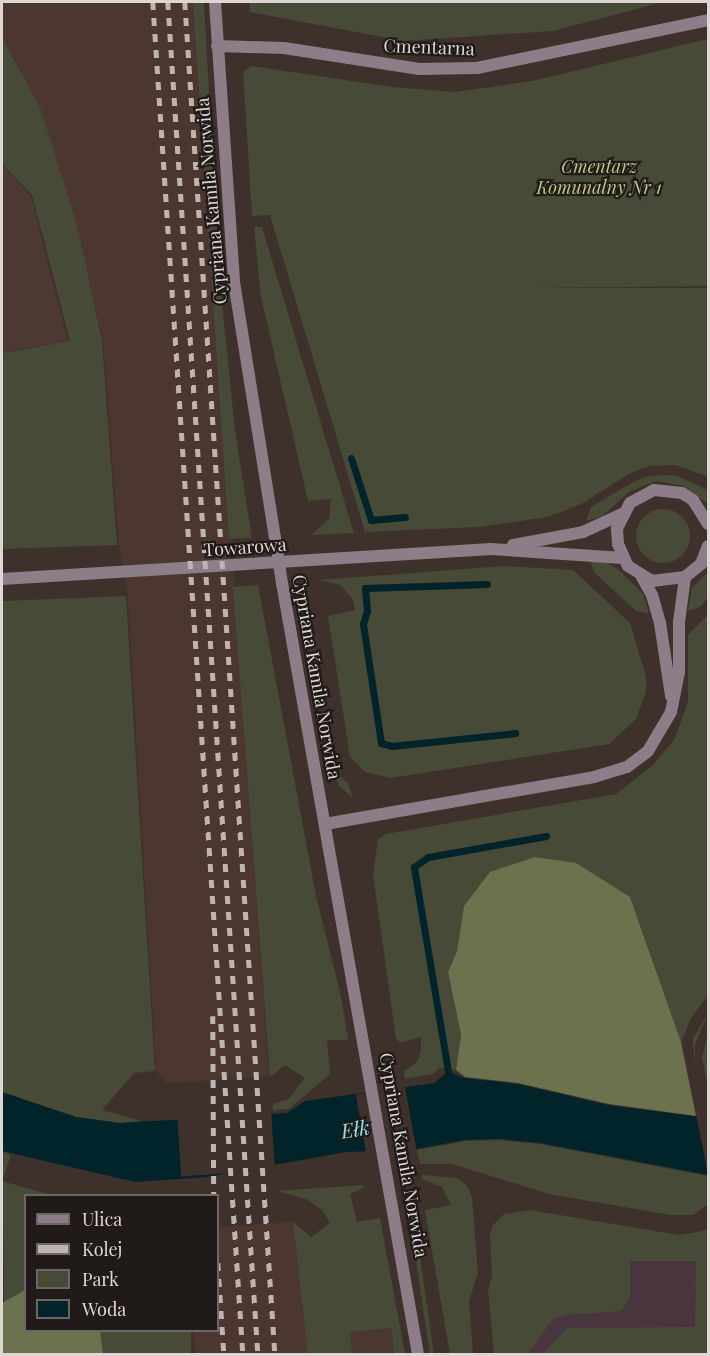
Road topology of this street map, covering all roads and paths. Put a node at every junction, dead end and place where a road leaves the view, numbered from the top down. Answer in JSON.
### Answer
{"nodes":[{"id":1,"x":215,"y":2,"type":"edge"},
{"id":2,"x":708,"y":20,"type":"edge"},
{"id":3,"x":217,"y":46,"type":"junction"},
{"id":4,"x":622,"y":514,"type":"junction"},
{"id":5,"x":708,"y":524,"type":"edge"},
{"id":6,"x":708,"y":546,"type":"edge"},
{"id":7,"x":491,"y":549,"type":"junction"},
{"id":8,"x":623,"y":558,"type":"junction"},
{"id":9,"x":642,"y":577,"type":"junction"},
{"id":10,"x":685,"y":577,"type":"junction"},
{"id":11,"x":2,"y":579,"type":"edge"},
{"id":12,"x":671,"y":712,"type":"junction"},
{"id":13,"x":325,"y":824,"type":"junction"},
{"id":14,"x":418,"y":1354,"type":"edge"}],
"edges":[{"from":1,"to":3,"type":"street","name":"Cypriana Kamila Norwida"},
{"from":2,"to":3,"type":"street","name":"Cmentarna"},
{"from":3,"to":13,"type":"street","name":"Cypriana Kamila Norwida","bridge":true},
{"from":4,"to":5,"type":"street","name":"Towarowa"},
{"from":4,"to":7,"type":"street","name":"Towarowa"},
{"from":4,"to":8,"type":"street"},
{"from":6,"to":10,"type":"street"},
{"from":7,"to":8,"type":"street","name":"Towarowa"},
{"from":7,"to":11,"type":"street","name":"Towarowa"},
{"from":8,"to":9,"type":"street"},
{"from":9,"to":10,"type":"street"},
{"from":9,"to":12,"type":"street"},
{"from":10,"to":12,"type":"street"},
{"from":12,"to":13,"type":"street"},
{"from":13,"to":14,"type":"street","name":"Cypriana Kamila Norwida"}]}
